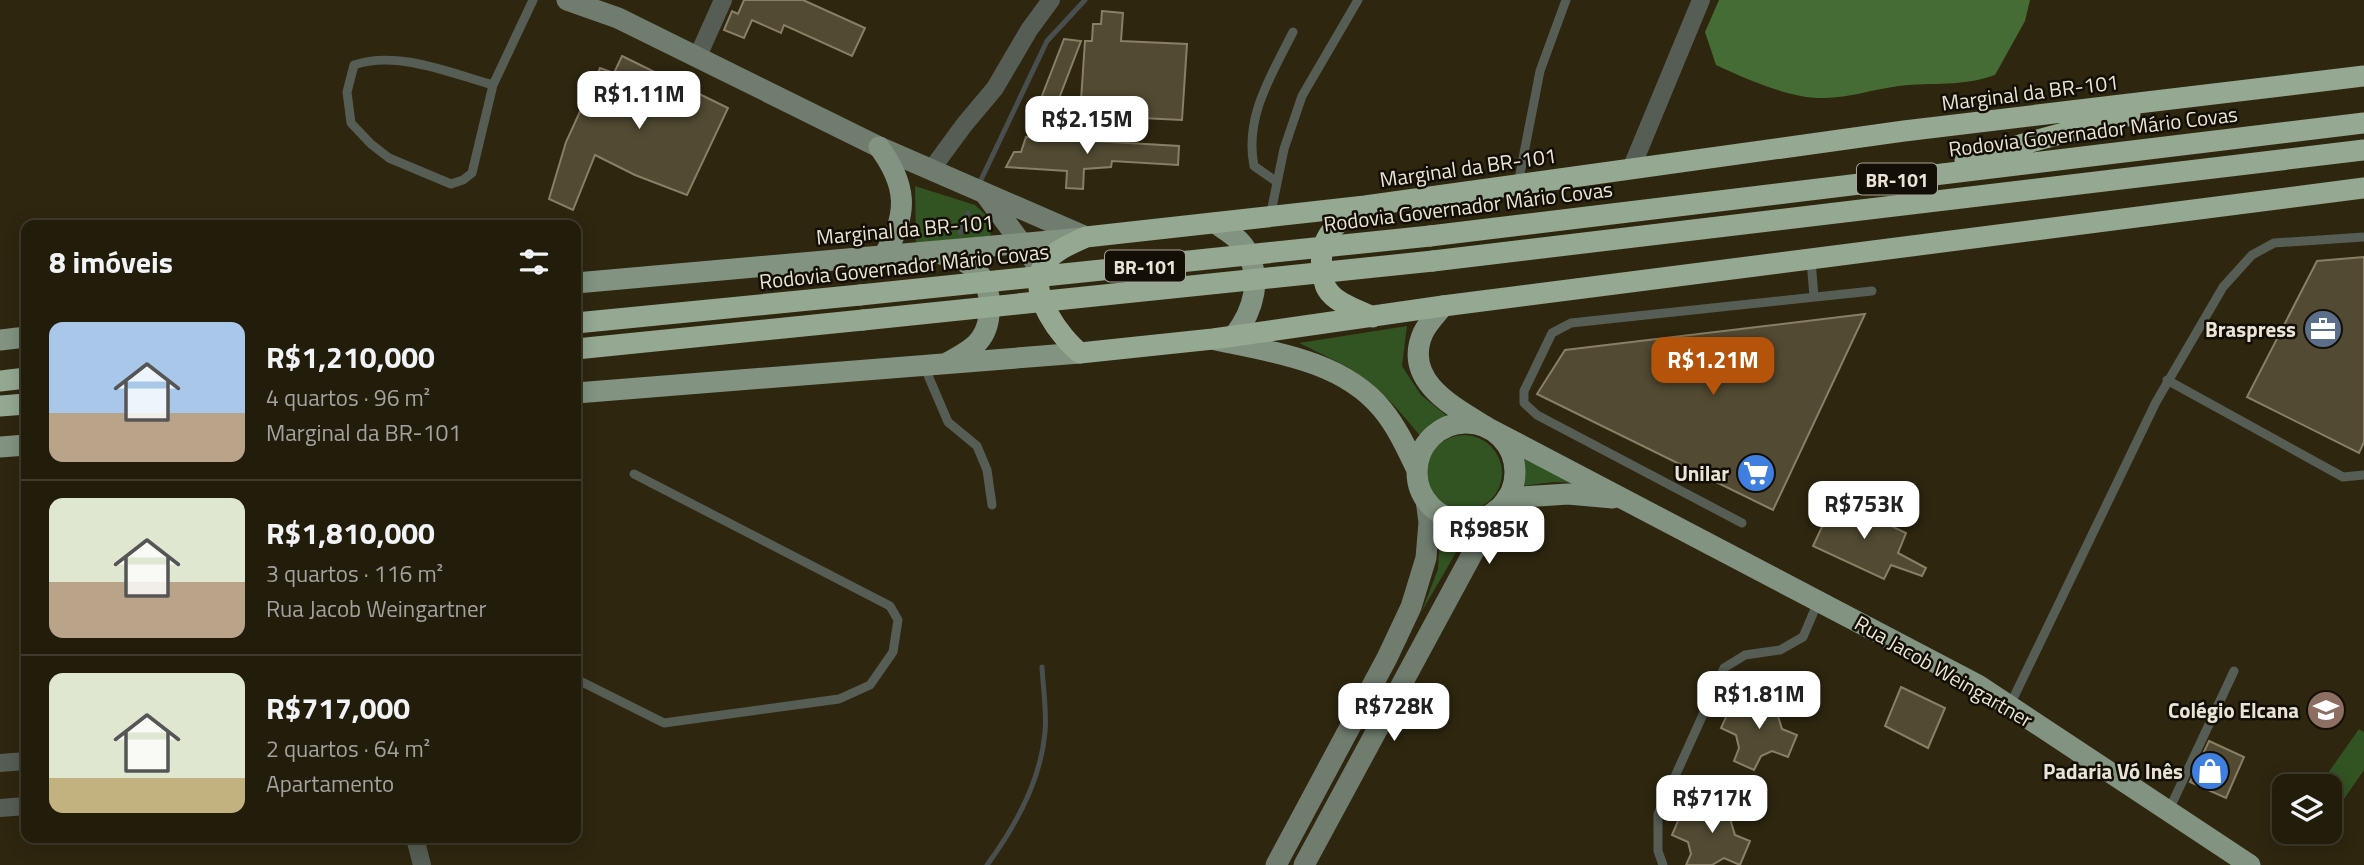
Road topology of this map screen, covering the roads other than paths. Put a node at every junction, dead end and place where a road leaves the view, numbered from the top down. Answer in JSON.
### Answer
{"nodes":[{"id":1,"x":533,"y":0,"type":"edge"},
{"id":2,"x":567,"y":0,"type":"edge"},
{"id":3,"x":723,"y":0,"type":"edge"},
{"id":4,"x":1051,"y":0,"type":"edge"},
{"id":5,"x":1358,"y":0,"type":"edge"},
{"id":6,"x":1566,"y":0,"type":"edge"},
{"id":7,"x":1701,"y":0,"type":"edge"},
{"id":8,"x":1293,"y":32,"type":"dead end"},
{"id":9,"x":698,"y":56,"type":"junction"},
{"id":10,"x":2364,"y":76,"type":"edge"},
{"id":11,"x":493,"y":85,"type":"junction"},
{"id":12,"x":2196,"y":97,"type":"junction"},
{"id":13,"x":2364,"y":123,"type":"edge"},
{"id":14,"x":879,"y":147,"type":"junction"},
{"id":15,"x":2364,"y":149,"type":"edge"},
{"id":16,"x":1631,"y":169,"type":"junction"},
{"id":17,"x":931,"y":170,"type":"junction"},
{"id":18,"x":1895,"y":180,"type":"junction"},
{"id":19,"x":1278,"y":182,"type":"junction"},
{"id":20,"x":1518,"y":185,"type":"junction"},
{"id":21,"x":2364,"y":188,"type":"edge"},
{"id":22,"x":985,"y":193,"type":"junction"},
{"id":23,"x":1365,"y":206,"type":"junction"},
{"id":24,"x":1270,"y":217,"type":"junction"},
{"id":25,"x":1215,"y":223,"type":"junction"},
{"id":26,"x":1086,"y":237,"type":"junction"},
{"id":27,"x":2364,"y":237,"type":"edge"},
{"id":28,"x":1020,"y":243,"type":"junction"},
{"id":29,"x":925,"y":251,"type":"junction"},
{"id":30,"x":884,"y":255,"type":"junction"},
{"id":31,"x":1811,"y":258,"type":"junction"},
{"id":32,"x":1041,"y":270,"type":"junction"},
{"id":33,"x":581,"y":283,"type":"edge"},
{"id":34,"x":1872,"y":291,"type":"dead end"},
{"id":35,"x":1814,"y":297,"type":"junction"},
{"id":36,"x":1443,"y":306,"type":"junction"},
{"id":37,"x":1373,"y":317,"type":"junction"},
{"id":38,"x":581,"y":323,"type":"edge"},
{"id":39,"x":1234,"y":336,"type":"junction"},
{"id":40,"x":21,"y":338,"type":"edge"},
{"id":41,"x":1213,"y":339,"type":"junction"},
{"id":42,"x":0,"y":340,"type":"edge"},
{"id":43,"x":581,"y":348,"type":"edge"},
{"id":44,"x":1080,"y":353,"type":"junction"},
{"id":45,"x":935,"y":365,"type":"junction"},
{"id":46,"x":21,"y":379,"type":"edge"},
{"id":47,"x":2167,"y":380,"type":"junction"},
{"id":48,"x":0,"y":381,"type":"edge"},
{"id":49,"x":581,"y":393,"type":"edge"},
{"id":50,"x":21,"y":404,"type":"edge"},
{"id":51,"x":0,"y":406,"type":"edge"},
{"id":52,"x":1488,"y":428,"type":"junction"},
{"id":53,"x":21,"y":445,"type":"edge"},
{"id":54,"x":0,"y":447,"type":"edge"},
{"id":55,"x":1417,"y":470,"type":"junction"},
{"id":56,"x":634,"y":474,"type":"dead end"},
{"id":57,"x":2364,"y":475,"type":"edge"},
{"id":58,"x":1625,"y":499,"type":"junction"},
{"id":59,"x":1426,"y":500,"type":"junction"},
{"id":60,"x":1501,"y":504,"type":"junction"},
{"id":61,"x":992,"y":505,"type":"dead end"},
{"id":62,"x":1742,"y":523,"type":"dead end"},
{"id":63,"x":1819,"y":601,"type":"junction"},
{"id":64,"x":2234,"y":671,"type":"dead end"},
{"id":65,"x":581,"y":682,"type":"edge"},
{"id":66,"x":2010,"y":705,"type":"junction"},
{"id":67,"x":21,"y":761,"type":"edge"},
{"id":68,"x":0,"y":763,"type":"edge"},
{"id":69,"x":21,"y":806,"type":"edge"},
{"id":70,"x":0,"y":808,"type":"edge"},
{"id":71,"x":2168,"y":812,"type":"junction"},
{"id":72,"x":416,"y":843,"type":"edge"},
{"id":73,"x":422,"y":865,"type":"edge"},
{"id":74,"x":1276,"y":865,"type":"edge"},
{"id":75,"x":1304,"y":865,"type":"edge"},
{"id":76,"x":1663,"y":865,"type":"edge"},
{"id":77,"x":2250,"y":865,"type":"edge"}],
"edges":[{"from":1,"to":11,"type":"lane"},
{"from":2,"to":9,"type":"street"},
{"from":3,"to":9,"type":"street"},
{"from":4,"to":17,"type":"street"},
{"from":5,"to":19,"type":"lane"},
{"from":6,"to":20,"type":"lane"},
{"from":7,"to":16,"type":"street"},
{"from":8,"to":19,"type":"lane"},
{"from":9,"to":14,"type":"street"},
{"from":10,"to":12,"type":"highway","name":"Marginal da BR-101"},
{"from":11,"to":11,"type":"lane"},
{"from":12,"to":16,"type":"highway","name":"Marginal da BR-101"},
{"from":12,"to":18,"type":"highway"},
{"from":13,"to":18,"type":"highway","name":"Rodovia Governador Mário Covas","number":"BR-101"},
{"from":14,"to":17,"type":"street"},
{"from":14,"to":30,"type":"main road"},
{"from":15,"to":43,"type":"highway","number":"BR-101","bridge":true},
{"from":16,"to":20,"type":"highway","name":"Marginal da BR-101"},
{"from":17,"to":22,"type":"street"},
{"from":18,"to":38,"type":"highway","name":"Rodovia Governador Mário Covas","number":"BR-101","bridge":true},
{"from":19,"to":24,"type":"lane"},
{"from":20,"to":23,"type":"highway","name":"Marginal da BR-101"},
{"from":21,"to":31,"type":"highway"},
{"from":22,"to":26,"type":"street"},
{"from":22,"to":28,"type":"street"},
{"from":23,"to":24,"type":"highway","name":"Marginal da BR-101"},
{"from":23,"to":37,"type":"highway"},
{"from":24,"to":25,"type":"highway","name":"Marginal da BR-101"},
{"from":25,"to":26,"type":"highway","name":"Marginal da BR-101"},
{"from":25,"to":39,"type":"main road"},
{"from":26,"to":28,"type":"main road","name":"Marginal da BR-101"},
{"from":26,"to":32,"type":"highway"},
{"from":27,"to":47,"type":"lane"},
{"from":28,"to":29,"type":"main road","name":"Marginal da BR-101"},
{"from":28,"to":32,"type":"street"},
{"from":29,"to":30,"type":"main road","name":"Marginal da BR-101"},
{"from":29,"to":45,"type":"main road"},
{"from":30,"to":33,"type":"main road","name":"Marginal da BR-101"},
{"from":31,"to":35,"type":"lane"},
{"from":31,"to":36,"type":"highway"},
{"from":32,"to":44,"type":"highway"},
{"from":34,"to":35,"type":"lane"},
{"from":35,"to":62,"type":"lane"},
{"from":36,"to":37,"type":"highway"},
{"from":36,"to":52,"type":"main road","name":"Rua Jacob Weingartner"},
{"from":37,"to":39,"type":"highway"},
{"from":39,"to":41,"type":"highway"},
{"from":40,"to":42,"type":"main road"},
{"from":41,"to":44,"type":"highway"},
{"from":41,"to":55,"type":"main road"},
{"from":44,"to":45,"type":"main road"},
{"from":45,"to":49,"type":"main road"},
{"from":45,"to":61,"type":"lane"},
{"from":46,"to":48,"type":"highway"},
{"from":47,"to":57,"type":"lane"},
{"from":47,"to":66,"type":"lane"},
{"from":50,"to":51,"type":"highway"},
{"from":52,"to":55,"type":"main road"},
{"from":52,"to":58,"type":"main road","name":"Rua Jacob Weingartner"},
{"from":52,"to":60,"type":"main road"},
{"from":53,"to":54,"type":"main road"},
{"from":55,"to":59,"type":"main road"},
{"from":56,"to":65,"type":"lane"},
{"from":58,"to":60,"type":"main road","name":"Rua Jacob Weingartner"},
{"from":58,"to":63,"type":"main road","name":"Rua Jacob Weingartner"},
{"from":59,"to":60,"type":"main road"},
{"from":59,"to":74,"type":"street"},
{"from":60,"to":75,"type":"street"},
{"from":63,"to":66,"type":"main road","name":"Rua Jacob Weingartner"},
{"from":63,"to":76,"type":"lane"},
{"from":64,"to":71,"type":"lane"},
{"from":66,"to":71,"type":"main road","name":"Rua Jacob Weingartner"},
{"from":67,"to":68,"type":"street"},
{"from":69,"to":70,"type":"street"},
{"from":71,"to":77,"type":"main road","name":"Rua Jacob Weingartner"},
{"from":72,"to":73,"type":"street"}]}
